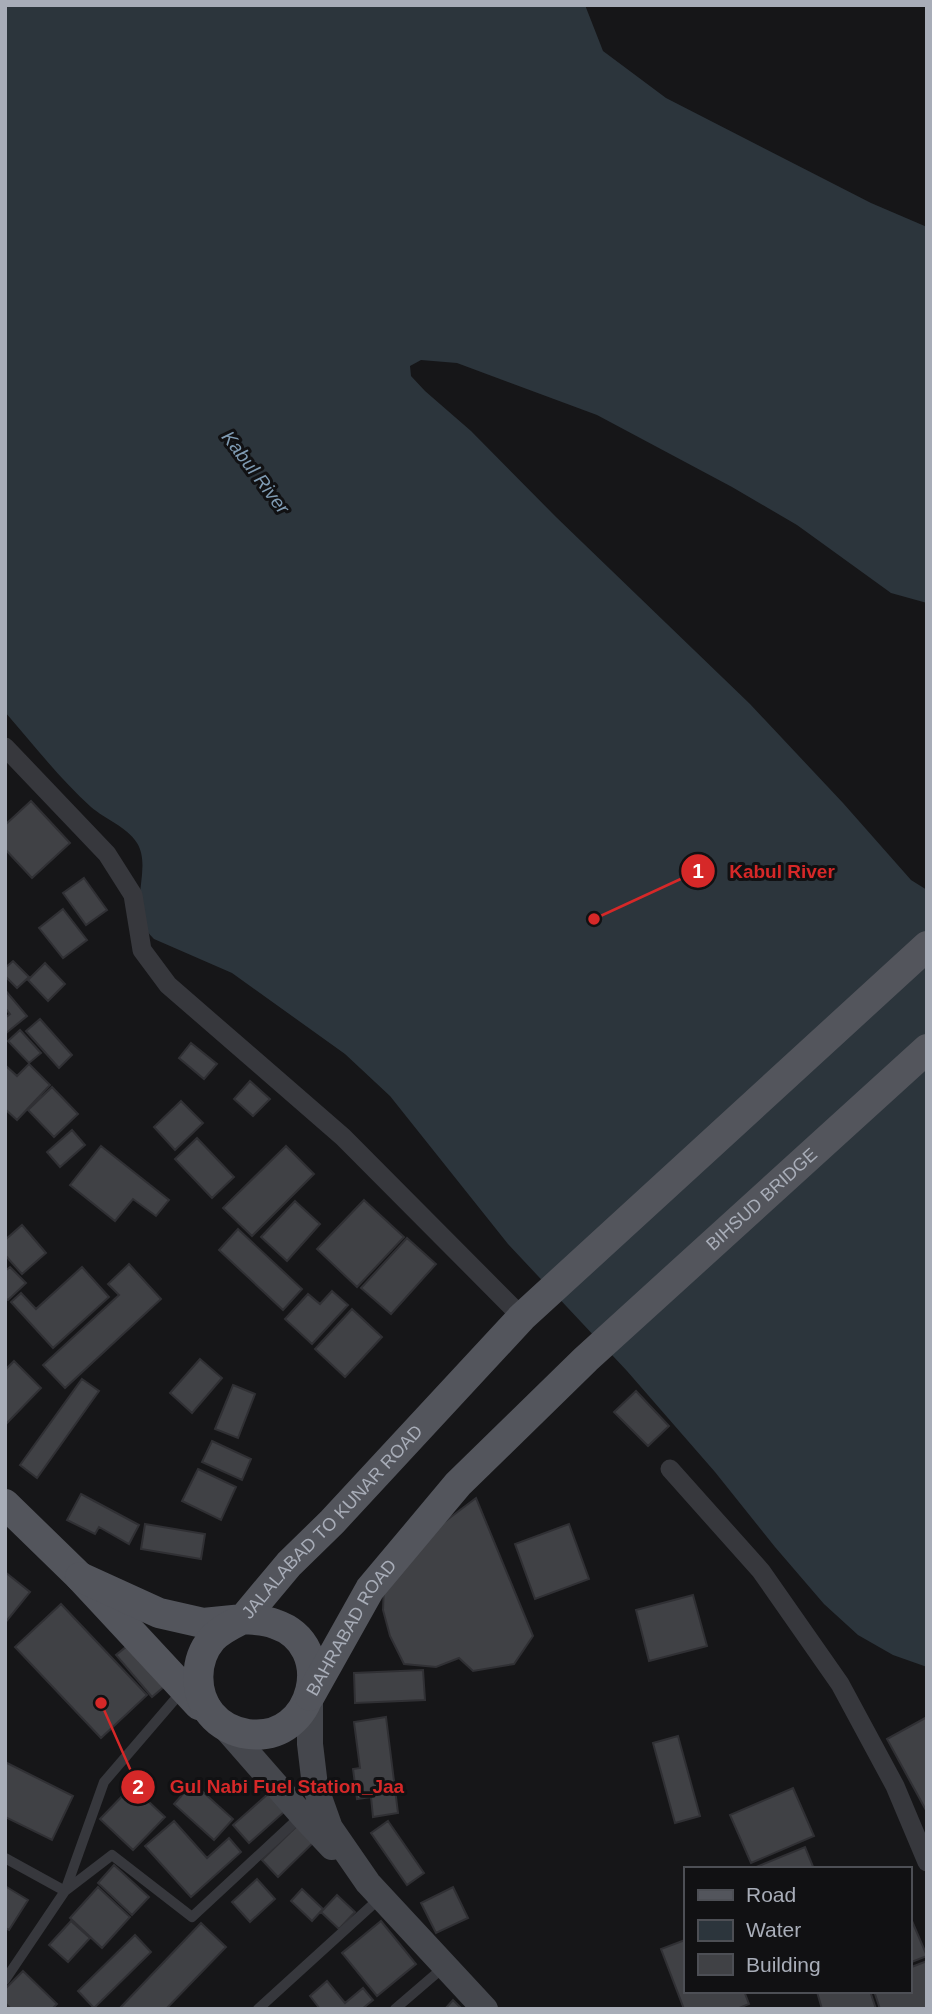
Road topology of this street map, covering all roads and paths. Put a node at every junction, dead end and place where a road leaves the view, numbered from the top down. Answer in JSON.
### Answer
{"nodes":[{"id":1,"x":5,"y":747,"type":"edge"},
{"id":2,"x":927,"y":946,"type":"edge"},
{"id":3,"x":927,"y":1049,"type":"edge"},
{"id":4,"x":531,"y":1308,"type":"junction"},
{"id":5,"x":595,"y":1352,"type":"joint"},
{"id":6,"x":670,"y":1469,"type":"dead end"},
{"id":7,"x":5,"y":1504,"type":"edge"},
{"id":8,"x":80,"y":1577,"type":"junction"},
{"id":9,"x":243,"y":1619,"type":"junction"},
{"id":10,"x":310,"y":1696,"type":"junction"},
{"id":11,"x":205,"y":1707,"type":"junction"},
{"id":12,"x":302,"y":1815,"type":"junction"},
{"id":13,"x":5,"y":1858,"type":"edge"},
{"id":14,"x":927,"y":1862,"type":"edge"},
{"id":15,"x":65,"y":1891,"type":"junction"},
{"id":16,"x":374,"y":1891,"type":"junction"},
{"id":17,"x":446,"y":1966,"type":"junction"},
{"id":18,"x":5,"y":1980,"type":"edge"},
{"id":19,"x":258,"y":2009,"type":"edge"},
{"id":20,"x":395,"y":2009,"type":"edge"},
{"id":21,"x":485,"y":2009,"type":"edge"}],
"edges":[{"from":1,"to":4,"type":"street"},
{"from":2,"to":4,"type":"main road","name":"JALALABAD TO KUNAR ROAD"},
{"from":3,"to":5,"type":"main road","name":"BIHSUD BRIDGE"},
{"from":4,"to":9,"type":"main road","name":"JALALABAD TO KUNAR ROAD"},
{"from":5,"to":10,"type":"main road","name":"BAHRABAD ROAD"},
{"from":6,"to":14,"type":"street"},
{"from":7,"to":8,"type":"main road"},
{"from":8,"to":9,"type":"main road","name":"JALALABAD TO KUNAR ROAD"},
{"from":8,"to":11,"type":"main road"},
{"from":9,"to":10,"type":"main road"},
{"from":9,"to":11,"type":"main road"},
{"from":10,"to":11,"type":"main road"},
{"from":10,"to":16,"type":"main road","name":"BAHRABAD ROAD"},
{"from":11,"to":12,"type":"main road"},
{"from":11,"to":15,"type":"lane"},
{"from":12,"to":15,"type":"lane"},
{"from":12,"to":16,"type":"main road"},
{"from":13,"to":15,"type":"lane"},
{"from":15,"to":18,"type":"lane"},
{"from":16,"to":17,"type":"main road","name":"BAHRABAD ROAD"},
{"from":16,"to":19,"type":"lane"},
{"from":17,"to":20,"type":"lane"},
{"from":17,"to":21,"type":"main road","name":"BAHRABAD ROAD"}]}
